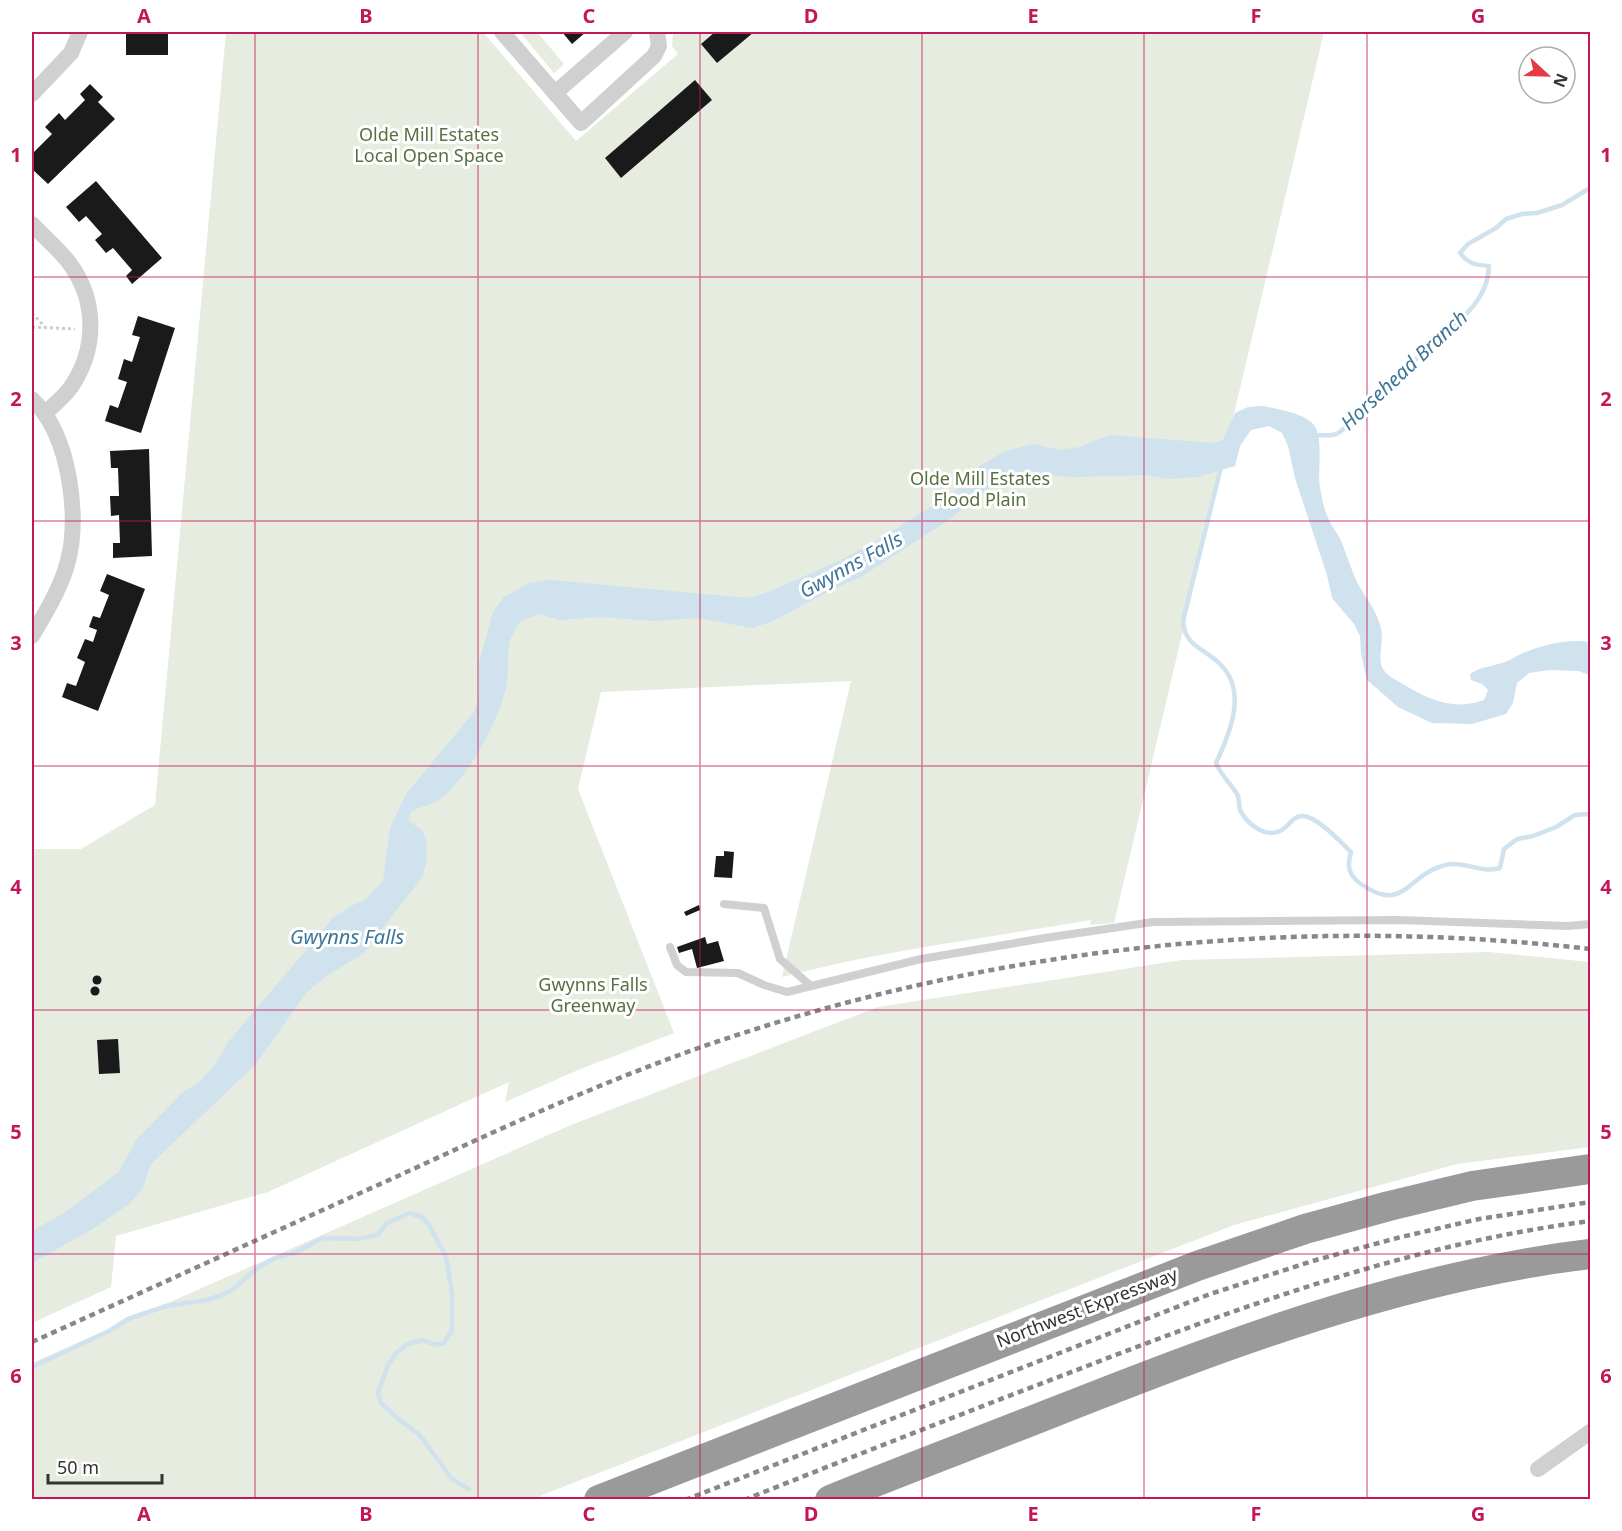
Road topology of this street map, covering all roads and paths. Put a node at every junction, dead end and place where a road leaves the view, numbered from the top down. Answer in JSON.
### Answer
{"nodes":[{"id":1,"x":80,"y":32,"type":"edge"},
{"id":2,"x":502,"y":32,"type":"edge"},
{"id":3,"x":625,"y":32,"type":"edge"},
{"id":4,"x":657,"y":32,"type":"edge"},
{"id":5,"x":555,"y":93,"type":"junction"},
{"id":6,"x":32,"y":94,"type":"edge"},
{"id":7,"x":32,"y":224,"type":"edge"},
{"id":8,"x":32,"y":313,"type":"edge"},
{"id":9,"x":32,"y":327,"type":"edge"},
{"id":10,"x":46,"y":328,"type":"junction"},
{"id":11,"x":91,"y":330,"type":"junction"},
{"id":12,"x":32,"y":399,"type":"edge"},
{"id":13,"x":45,"y":413,"type":"junction"},
{"id":14,"x":32,"y":636,"type":"edge"},
{"id":15,"x":724,"y":904,"type":"dead end"},
{"id":16,"x":1590,"y":924,"type":"edge"},
{"id":17,"x":670,"y":947,"type":"dead end"},
{"id":18,"x":811,"y":986,"type":"junction"},
{"id":19,"x":1590,"y":1169,"type":"edge"},
{"id":20,"x":1590,"y":1254,"type":"edge"},
{"id":21,"x":1590,"y":1432,"type":"edge"},
{"id":22,"x":1538,"y":1469,"type":"dead end"},
{"id":23,"x":599,"y":1500,"type":"edge"},
{"id":24,"x":830,"y":1500,"type":"edge"}],
"edges":[{"from":1,"to":6,"type":"street"},
{"from":2,"to":5,"type":"street"},
{"from":3,"to":5,"type":"street"},
{"from":4,"to":5,"type":"street"},
{"from":7,"to":11,"type":"street"},
{"from":8,"to":10,"type":"path"},
{"from":9,"to":10,"type":"path"},
{"from":10,"to":11,"type":"path"},
{"from":11,"to":13,"type":"street"},
{"from":12,"to":13,"type":"street"},
{"from":13,"to":14,"type":"street"},
{"from":15,"to":18,"type":"lane"},
{"from":16,"to":18,"type":"lane"},
{"from":17,"to":18,"type":"lane"},
{"from":19,"to":23,"type":"highway","name":"Northwest Expressway"},
{"from":20,"to":24,"type":"highway"},
{"from":21,"to":22,"type":"street"}]}
